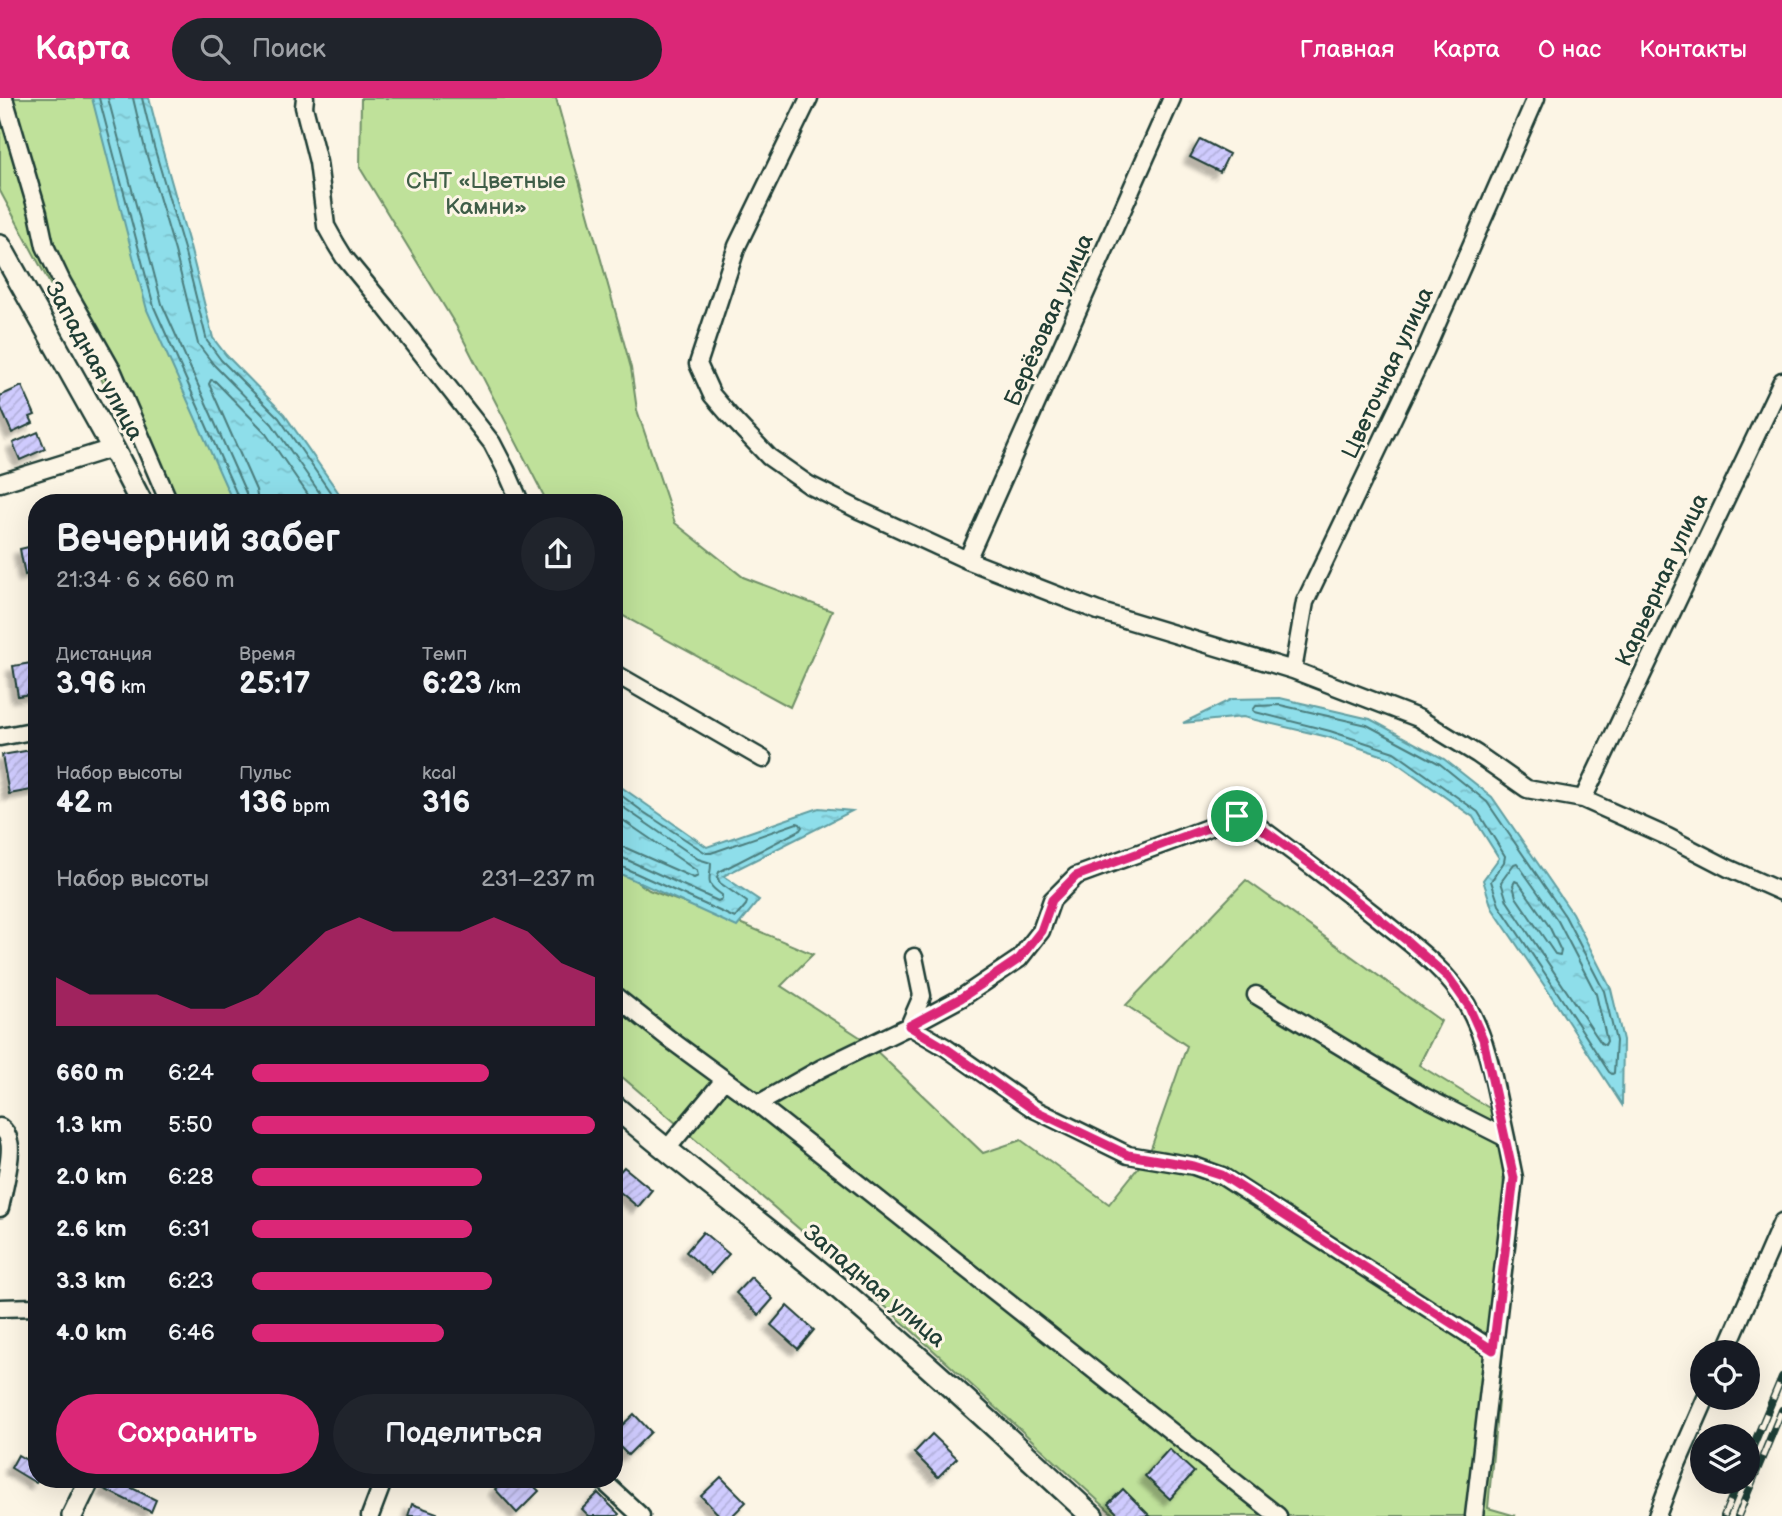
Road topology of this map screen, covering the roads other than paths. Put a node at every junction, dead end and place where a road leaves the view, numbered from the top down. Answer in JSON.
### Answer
{"nodes":[{"id":1,"x":4,"y":98,"type":"edge"},
{"id":2,"x":304,"y":98,"type":"edge"},
{"id":3,"x":809,"y":98,"type":"edge"},
{"id":4,"x":1172,"y":98,"type":"edge"},
{"id":5,"x":1536,"y":98,"type":"edge"},
{"id":6,"x":0,"y":246,"type":"edge"},
{"id":7,"x":1782,"y":382,"type":"edge"},
{"id":8,"x":113,"y":448,"type":"junction"},
{"id":9,"x":0,"y":483,"type":"edge"},
{"id":10,"x":137,"y":494,"type":"edge"},
{"id":11,"x":166,"y":494,"type":"edge"},
{"id":12,"x":516,"y":494,"type":"edge"},
{"id":13,"x":967,"y":560,"type":"junction"},
{"id":14,"x":1293,"y":670,"type":"junction"},
{"id":15,"x":623,"y":678,"type":"edge"},
{"id":16,"x":28,"y":732,"type":"edge"},
{"id":17,"x":0,"y":737,"type":"edge"},
{"id":18,"x":763,"y":759,"type":"dead end"},
{"id":19,"x":1583,"y":799,"type":"junction"},
{"id":20,"x":1782,"y":892,"type":"edge"},
{"id":21,"x":914,"y":957,"type":"dead end"},
{"id":22,"x":1256,"y":995,"type":"dead end"},
{"id":23,"x":623,"y":1002,"type":"edge"},
{"id":24,"x":909,"y":1026,"type":"junction"},
{"id":25,"x":724,"y":1080,"type":"junction"},
{"id":26,"x":758,"y":1104,"type":"junction"},
{"id":27,"x":623,"y":1114,"type":"edge"},
{"id":28,"x":0,"y":1127,"type":"edge"},
{"id":29,"x":1506,"y":1138,"type":"junction"},
{"id":30,"x":666,"y":1150,"type":"junction"},
{"id":31,"x":0,"y":1208,"type":"edge"},
{"id":32,"x":1782,"y":1222,"type":"edge"},
{"id":33,"x":28,"y":1307,"type":"edge"},
{"id":34,"x":0,"y":1308,"type":"edge"},
{"id":35,"x":1731,"y":1340,"type":"edge"},
{"id":36,"x":1493,"y":1350,"type":"junction"},
{"id":37,"x":1701,"y":1410,"type":"edge"},
{"id":38,"x":86,"y":1488,"type":"edge"},
{"id":39,"x":381,"y":1488,"type":"edge"},
{"id":40,"x":611,"y":1488,"type":"edge"},
{"id":41,"x":72,"y":1516,"type":"edge"},
{"id":42,"x":370,"y":1516,"type":"edge"},
{"id":43,"x":641,"y":1516,"type":"edge"},
{"id":44,"x":1092,"y":1516,"type":"edge"},
{"id":45,"x":1279,"y":1516,"type":"edge"},
{"id":46,"x":1474,"y":1516,"type":"edge"},
{"id":47,"x":1657,"y":1516,"type":"edge"}],
"edges":[{"from":1,"to":11,"type":"street"},
{"from":2,"to":12,"type":"street"},
{"from":3,"to":13,"type":"street"},
{"from":4,"to":13,"type":"street","name":"Берёзовая улица"},
{"from":5,"to":14,"type":"street","name":"Цветочная улица"},
{"from":6,"to":8,"type":"main road","name":"Западная улица"},
{"from":7,"to":19,"type":"street","name":"Карьерная улица"},
{"from":8,"to":9,"type":"street"},
{"from":8,"to":10,"type":"main road","name":"Западная улица"},
{"from":13,"to":14,"type":"street"},
{"from":14,"to":19,"type":"street"},
{"from":15,"to":18,"type":"street"},
{"from":16,"to":17,"type":"street"},
{"from":19,"to":20,"type":"street"},
{"from":21,"to":24,"type":"street"},
{"from":22,"to":29,"type":"street"},
{"from":23,"to":25,"type":"street"},
{"from":24,"to":26,"type":"street"},
{"from":24,"to":29,"type":"street"},
{"from":24,"to":36,"type":"street"},
{"from":25,"to":26,"type":"street"},
{"from":25,"to":30,"type":"street"},
{"from":26,"to":45,"type":"street"},
{"from":27,"to":30,"type":"main road","name":"Западная улица"},
{"from":28,"to":31,"type":"street"},
{"from":29,"to":36,"type":"street"},
{"from":30,"to":44,"type":"main road","name":"Западная улица"},
{"from":32,"to":35,"type":"street"},
{"from":33,"to":34,"type":"street"},
{"from":36,"to":46,"type":"street"},
{"from":37,"to":47,"type":"street"},
{"from":38,"to":41,"type":"street"},
{"from":39,"to":42,"type":"street"},
{"from":40,"to":43,"type":"street"}]}
